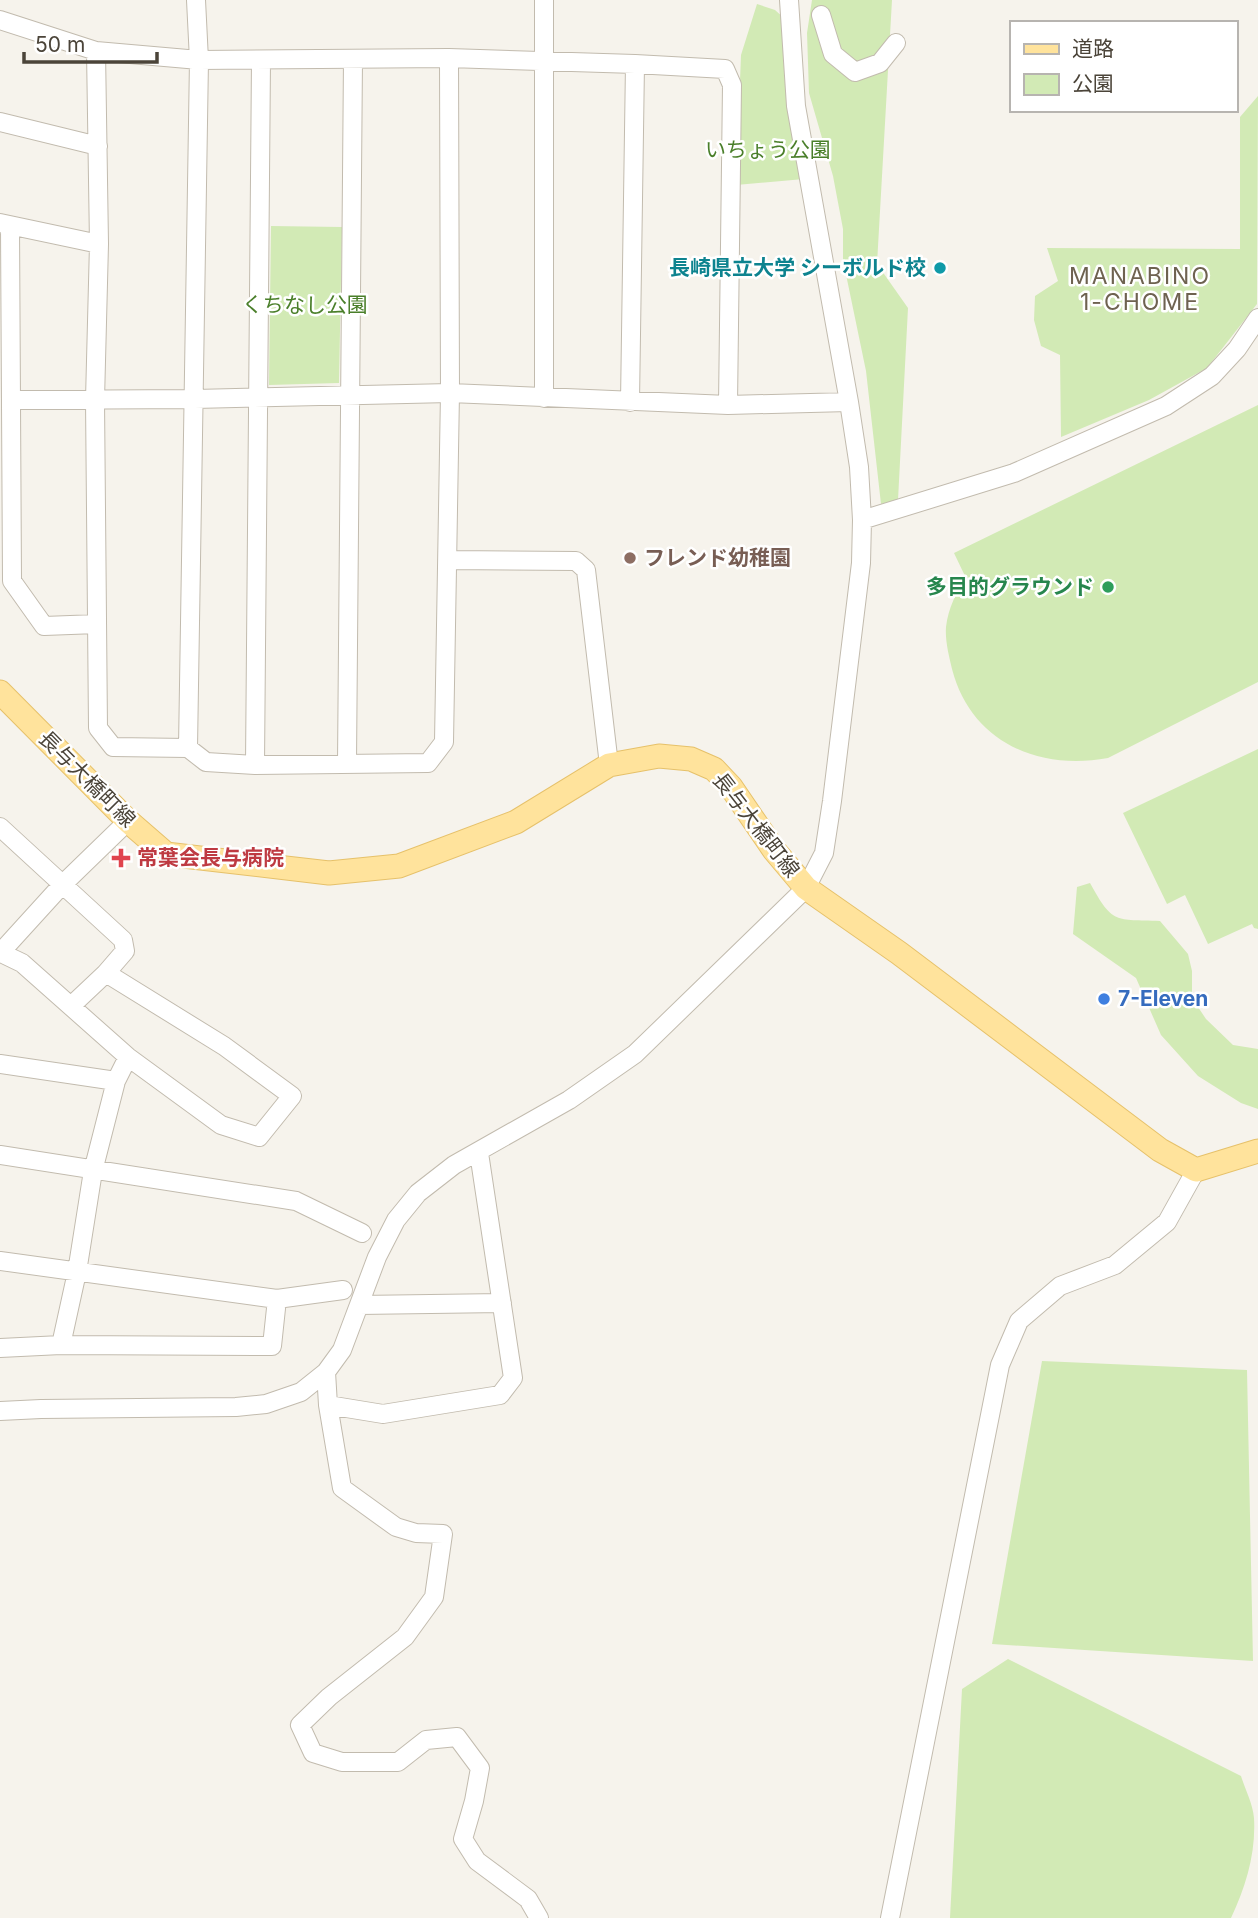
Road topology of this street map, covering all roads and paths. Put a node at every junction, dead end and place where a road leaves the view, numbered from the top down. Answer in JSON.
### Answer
{"nodes":[{"id":1,"x":196,"y":0,"type":"edge"},
{"id":2,"x":544,"y":0,"type":"edge"},
{"id":3,"x":789,"y":0,"type":"edge"},
{"id":4,"x":821,"y":15,"type":"dead end"},
{"id":5,"x":0,"y":20,"type":"edge"},
{"id":6,"x":896,"y":43,"type":"dead end"},
{"id":7,"x":96,"y":51,"type":"junction"},
{"id":8,"x":353,"y":58,"type":"junction"},
{"id":9,"x":449,"y":58,"type":"junction"},
{"id":10,"x":199,"y":60,"type":"junction"},
{"id":11,"x":261,"y":60,"type":"junction"},
{"id":12,"x":543,"y":62,"type":"junction"},
{"id":13,"x":635,"y":64,"type":"junction"},
{"id":14,"x":0,"y":122,"type":"edge"},
{"id":15,"x":98,"y":146,"type":"junction"},
{"id":16,"x":5,"y":225,"type":"edge"},
{"id":17,"x":99,"y":244,"type":"junction"},
{"id":18,"x":1258,"y":318,"type":"edge"},
{"id":19,"x":450,"y":393,"type":"junction"},
{"id":20,"x":351,"y":395,"type":"junction"},
{"id":21,"x":259,"y":397,"type":"junction"},
{"id":22,"x":544,"y":398,"type":"junction"},
{"id":23,"x":11,"y":400,"type":"junction"},
{"id":24,"x":95,"y":400,"type":"junction"},
{"id":25,"x":195,"y":400,"type":"junction"},
{"id":26,"x":849,"y":401,"type":"junction"},
{"id":27,"x":630,"y":402,"type":"junction"},
{"id":28,"x":728,"y":405,"type":"junction"},
{"id":29,"x":863,"y":520,"type":"junction"},
{"id":30,"x":448,"y":560,"type":"junction"},
{"id":31,"x":97,"y":624,"type":"junction"},
{"id":32,"x":0,"y":692,"type":"edge"},
{"id":33,"x":188,"y":748,"type":"junction"},
{"id":34,"x":347,"y":763,"type":"junction"},
{"id":35,"x":255,"y":765,"type":"junction"},
{"id":36,"x":608,"y":765,"type":"junction"},
{"id":37,"x":128,"y":821,"type":"junction"},
{"id":38,"x":0,"y":827,"type":"edge"},
{"id":39,"x":61,"y":886,"type":"junction"},
{"id":40,"x":806,"y":888,"type":"junction"},
{"id":41,"x":0,"y":953,"type":"edge"},
{"id":42,"x":106,"y":974,"type":"junction"},
{"id":43,"x":71,"y":1006,"type":"junction"},
{"id":44,"x":128,"y":1057,"type":"junction"},
{"id":45,"x":0,"y":1064,"type":"edge"},
{"id":46,"x":116,"y":1081,"type":"junction"},
{"id":47,"x":1258,"y":1151,"type":"edge"},
{"id":48,"x":479,"y":1153,"type":"junction"},
{"id":49,"x":0,"y":1155,"type":"edge"},
{"id":50,"x":1196,"y":1170,"type":"junction"},
{"id":51,"x":93,"y":1171,"type":"junction"},
{"id":52,"x":362,"y":1233,"type":"dead end"},
{"id":53,"x":0,"y":1261,"type":"edge"},
{"id":54,"x":77,"y":1272,"type":"junction"},
{"id":55,"x":343,"y":1290,"type":"dead end"},
{"id":56,"x":277,"y":1299,"type":"junction"},
{"id":57,"x":502,"y":1303,"type":"junction"},
{"id":58,"x":359,"y":1305,"type":"junction"},
{"id":59,"x":61,"y":1345,"type":"junction"},
{"id":60,"x":0,"y":1348,"type":"edge"},
{"id":61,"x":326,"y":1372,"type":"junction"},
{"id":62,"x":328,"y":1405,"type":"junction"},
{"id":63,"x":0,"y":1411,"type":"edge"},
{"id":64,"x":539,"y":1918,"type":"edge"},
{"id":65,"x":890,"y":1918,"type":"edge"}],
"edges":[{"from":1,"to":10,"type":"street"},
{"from":2,"to":12,"type":"street"},
{"from":3,"to":26,"type":"street"},
{"from":4,"to":6,"type":"street"},
{"from":5,"to":7,"type":"street"},
{"from":7,"to":10,"type":"street"},
{"from":7,"to":15,"type":"street"},
{"from":8,"to":9,"type":"street"},
{"from":8,"to":11,"type":"street"},
{"from":8,"to":20,"type":"street"},
{"from":9,"to":12,"type":"street"},
{"from":9,"to":19,"type":"street"},
{"from":10,"to":11,"type":"street"},
{"from":10,"to":25,"type":"street"},
{"from":11,"to":21,"type":"street"},
{"from":12,"to":13,"type":"street"},
{"from":12,"to":22,"type":"street"},
{"from":13,"to":27,"type":"street"},
{"from":13,"to":28,"type":"street"},
{"from":14,"to":15,"type":"street"},
{"from":15,"to":17,"type":"street"},
{"from":16,"to":17,"type":"street"},
{"from":16,"to":23,"type":"street"},
{"from":17,"to":24,"type":"street"},
{"from":18,"to":29,"type":"street"},
{"from":19,"to":20,"type":"street"},
{"from":19,"to":22,"type":"street"},
{"from":19,"to":30,"type":"street"},
{"from":20,"to":21,"type":"street"},
{"from":20,"to":34,"type":"street"},
{"from":21,"to":25,"type":"street"},
{"from":21,"to":35,"type":"street"},
{"from":22,"to":27,"type":"street"},
{"from":23,"to":24,"type":"street"},
{"from":23,"to":31,"type":"street"},
{"from":24,"to":25,"type":"street"},
{"from":24,"to":31,"type":"street"},
{"from":25,"to":33,"type":"street"},
{"from":26,"to":28,"type":"street"},
{"from":26,"to":29,"type":"street"},
{"from":27,"to":28,"type":"street"},
{"from":29,"to":40,"type":"street"},
{"from":30,"to":34,"type":"street"},
{"from":30,"to":36,"type":"street"},
{"from":31,"to":33,"type":"street"},
{"from":32,"to":37,"type":"main road","name":"長与大橋町線"},
{"from":33,"to":35,"type":"street"},
{"from":34,"to":35,"type":"street"},
{"from":36,"to":37,"type":"main road","name":"長与大橋町線"},
{"from":36,"to":40,"type":"main road","name":"長与大橋町線"},
{"from":37,"to":39,"type":"street"},
{"from":38,"to":39,"type":"street"},
{"from":39,"to":41,"type":"street"},
{"from":39,"to":42,"type":"street"},
{"from":40,"to":48,"type":"street"},
{"from":40,"to":50,"type":"main road","name":"長与大橋町線"},
{"from":41,"to":43,"type":"street"},
{"from":42,"to":43,"type":"street"},
{"from":42,"to":44,"type":"street"},
{"from":43,"to":44,"type":"street"},
{"from":44,"to":46,"type":"street"},
{"from":45,"to":46,"type":"street"},
{"from":46,"to":51,"type":"street"},
{"from":47,"to":50,"type":"main road"},
{"from":48,"to":57,"type":"street"},
{"from":48,"to":58,"type":"street"},
{"from":49,"to":51,"type":"street"},
{"from":50,"to":65,"type":"street"},
{"from":51,"to":52,"type":"street"},
{"from":51,"to":54,"type":"street"},
{"from":53,"to":54,"type":"street"},
{"from":54,"to":56,"type":"street"},
{"from":54,"to":59,"type":"street"},
{"from":55,"to":56,"type":"street"},
{"from":56,"to":59,"type":"street"},
{"from":57,"to":58,"type":"street"},
{"from":57,"to":62,"type":"street"},
{"from":58,"to":61,"type":"street"},
{"from":59,"to":60,"type":"street"},
{"from":61,"to":62,"type":"street"},
{"from":61,"to":63,"type":"street"},
{"from":62,"to":64,"type":"street"}]}
